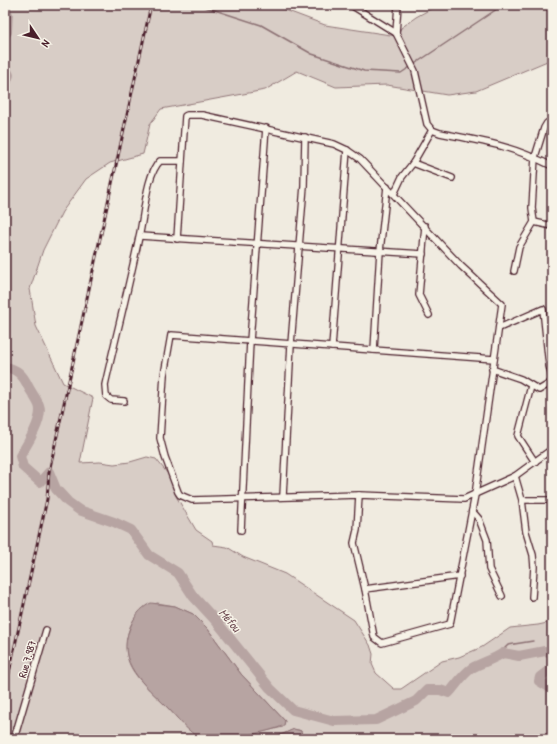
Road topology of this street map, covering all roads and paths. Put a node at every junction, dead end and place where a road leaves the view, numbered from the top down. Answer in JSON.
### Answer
{"nodes":[{"id":1,"x":351,"y":5,"type":"edge"},
{"id":2,"x":398,"y":5,"type":"edge"},
{"id":3,"x":396,"y":33,"type":"junction"},
{"id":4,"x":552,"y":123,"type":"edge"},
{"id":5,"x":266,"y":128,"type":"junction"},
{"id":6,"x":432,"y":130,"type":"junction"},
{"id":7,"x":305,"y":137,"type":"junction"},
{"id":8,"x":347,"y":150,"type":"junction"},
{"id":9,"x":535,"y":157,"type":"junction"},
{"id":10,"x":182,"y":161,"type":"junction"},
{"id":11,"x":413,"y":163,"type":"junction"},
{"id":12,"x":552,"y":166,"type":"edge"},
{"id":13,"x":452,"y":178,"type":"dead end"},
{"id":14,"x":387,"y":187,"type":"junction"},
{"id":15,"x":394,"y":194,"type":"junction"},
{"id":16,"x":534,"y":222,"type":"junction"},
{"id":17,"x":425,"y":226,"type":"junction"},
{"id":18,"x":552,"y":226,"type":"edge"},
{"id":19,"x":140,"y":236,"type":"junction"},
{"id":20,"x":177,"y":239,"type":"junction"},
{"id":21,"x":257,"y":244,"type":"junction"},
{"id":22,"x":299,"y":247,"type":"junction"},
{"id":23,"x":341,"y":249,"type":"junction"},
{"id":24,"x":380,"y":251,"type":"junction"},
{"id":25,"x":423,"y":254,"type":"junction"},
{"id":26,"x":514,"y":271,"type":"dead end"},
{"id":27,"x":429,"y":314,"type":"dead end"},
{"id":28,"x":499,"y":328,"type":"junction"},
{"id":29,"x":250,"y":341,"type":"junction"},
{"id":30,"x":291,"y":344,"type":"junction"},
{"id":31,"x":332,"y":347,"type":"junction"},
{"id":32,"x":374,"y":350,"type":"junction"},
{"id":33,"x":494,"y":359,"type":"junction"},
{"id":34,"x":492,"y":369,"type":"junction"},
{"id":35,"x":552,"y":377,"type":"edge"},
{"id":36,"x":552,"y":382,"type":"edge"},
{"id":37,"x":531,"y":386,"type":"junction"},
{"id":38,"x":124,"y":401,"type":"dead end"},
{"id":39,"x":552,"y":450,"type":"edge"},
{"id":40,"x":535,"y":462,"type":"junction"},
{"id":41,"x":515,"y":476,"type":"junction"},
{"id":42,"x":359,"y":495,"type":"junction"},
{"id":43,"x":475,"y":495,"type":"junction"},
{"id":44,"x":283,"y":496,"type":"junction"},
{"id":45,"x":241,"y":498,"type":"junction"},
{"id":46,"x":522,"y":500,"type":"junction"},
{"id":47,"x":548,"y":500,"type":"dead end"},
{"id":48,"x":472,"y":511,"type":"junction"},
{"id":49,"x":241,"y":530,"type":"dead end"},
{"id":50,"x":460,"y":576,"type":"junction"},
{"id":51,"x":365,"y":589,"type":"junction"},
{"id":52,"x":502,"y":596,"type":"dead end"},
{"id":53,"x":532,"y":597,"type":"dead end"},
{"id":54,"x":46,"y":630,"type":"dead end"},
{"id":55,"x":14,"y":739,"type":"edge"}],
"edges":[{"from":1,"to":3,"type":"street"},
{"from":2,"to":3,"type":"street"},
{"from":3,"to":6,"type":"street"},
{"from":4,"to":9,"type":"street"},
{"from":5,"to":7,"type":"street"},
{"from":5,"to":10,"type":"street"},
{"from":5,"to":21,"type":"street"},
{"from":6,"to":9,"type":"street"},
{"from":6,"to":11,"type":"street"},
{"from":7,"to":8,"type":"street"},
{"from":7,"to":22,"type":"street"},
{"from":8,"to":14,"type":"street"},
{"from":8,"to":23,"type":"street"},
{"from":9,"to":12,"type":"street"},
{"from":9,"to":16,"type":"street"},
{"from":10,"to":19,"type":"street"},
{"from":10,"to":20,"type":"street"},
{"from":11,"to":13,"type":"street"},
{"from":11,"to":15,"type":"street"},
{"from":14,"to":15,"type":"street"},
{"from":14,"to":24,"type":"street"},
{"from":15,"to":17,"type":"street"},
{"from":16,"to":18,"type":"street"},
{"from":16,"to":26,"type":"street"},
{"from":17,"to":25,"type":"street"},
{"from":17,"to":28,"type":"street"},
{"from":19,"to":20,"type":"street"},
{"from":19,"to":38,"type":"street"},
{"from":20,"to":21,"type":"street"},
{"from":21,"to":22,"type":"street"},
{"from":21,"to":29,"type":"street"},
{"from":22,"to":23,"type":"street"},
{"from":22,"to":30,"type":"street"},
{"from":23,"to":24,"type":"street"},
{"from":23,"to":31,"type":"street"},
{"from":24,"to":25,"type":"street"},
{"from":24,"to":32,"type":"street"},
{"from":25,"to":27,"type":"street"},
{"from":28,"to":33,"type":"street"},
{"from":28,"to":35,"type":"street"},
{"from":29,"to":30,"type":"street"},
{"from":29,"to":45,"type":"street"},
{"from":29,"to":45,"type":"street"},
{"from":30,"to":31,"type":"street"},
{"from":30,"to":44,"type":"street"},
{"from":31,"to":32,"type":"street"},
{"from":32,"to":33,"type":"street"},
{"from":33,"to":34,"type":"street"},
{"from":34,"to":37,"type":"street"},
{"from":34,"to":43,"type":"street"},
{"from":36,"to":37,"type":"street"},
{"from":37,"to":40,"type":"street"},
{"from":39,"to":40,"type":"street"},
{"from":40,"to":41,"type":"street"},
{"from":41,"to":43,"type":"street"},
{"from":41,"to":46,"type":"street"},
{"from":42,"to":43,"type":"street"},
{"from":42,"to":44,"type":"street"},
{"from":42,"to":51,"type":"street"},
{"from":43,"to":48,"type":"street"},
{"from":44,"to":45,"type":"street"},
{"from":45,"to":49,"type":"street"},
{"from":46,"to":47,"type":"street"},
{"from":46,"to":53,"type":"street"},
{"from":48,"to":50,"type":"street"},
{"from":48,"to":52,"type":"street"},
{"from":50,"to":51,"type":"street"},
{"from":50,"to":51,"type":"street"},
{"from":54,"to":55,"type":"street","name":"Rue 7.987"}]}
